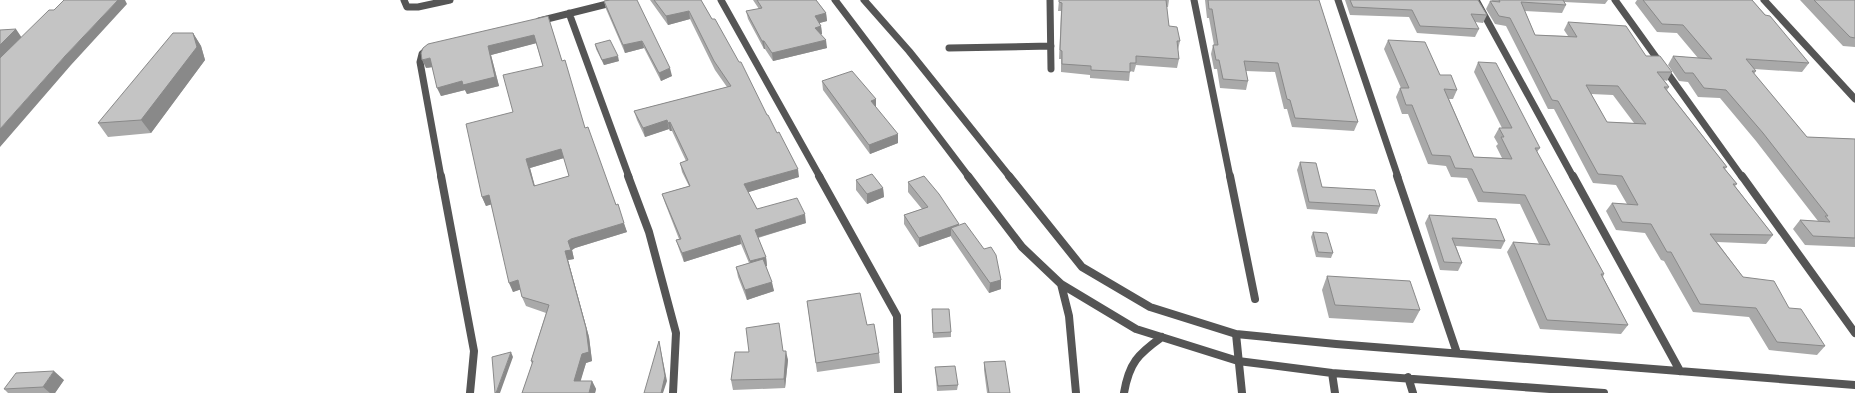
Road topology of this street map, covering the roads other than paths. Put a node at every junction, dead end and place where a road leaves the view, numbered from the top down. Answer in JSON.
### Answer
{"nodes":[{"id":1,"x":404,"y":0,"type":"edge"},
{"id":2,"x":450,"y":0,"type":"edge"},
{"id":3,"x":623,"y":0,"type":"edge"},
{"id":4,"x":721,"y":0,"type":"edge"},
{"id":5,"x":835,"y":0,"type":"edge"},
{"id":6,"x":864,"y":0,"type":"edge"},
{"id":7,"x":1050,"y":0,"type":"edge"},
{"id":8,"x":1194,"y":0,"type":"edge"},
{"id":9,"x":1338,"y":0,"type":"edge"},
{"id":10,"x":1476,"y":0,"type":"edge"},
{"id":11,"x":1615,"y":0,"type":"edge"},
{"id":12,"x":1764,"y":0,"type":"edge"},
{"id":13,"x":569,"y":13,"type":"junction"},
{"id":14,"x":530,"y":23,"type":"edge"},
{"id":15,"x":437,"y":46,"type":"edge"},
{"id":16,"x":1051,"y":46,"type":"junction"},
{"id":17,"x":949,"y":48,"type":"dead end"},
{"id":18,"x":1052,"y":69,"type":"dead end"},
{"id":19,"x":1855,"y":99,"type":"edge"},
{"id":20,"x":1061,"y":284,"type":"junction"},
{"id":21,"x":1255,"y":299,"type":"dead end"},
{"id":22,"x":1855,"y":333,"type":"edge"},
{"id":23,"x":1236,"y":334,"type":"junction"},
{"id":24,"x":1162,"y":337,"type":"junction"},
{"id":25,"x":1457,"y":353,"type":"junction"},
{"id":26,"x":1238,"y":361,"type":"junction"},
{"id":27,"x":1680,"y":371,"type":"junction"},
{"id":28,"x":1332,"y":373,"type":"junction"},
{"id":29,"x":1408,"y":377,"type":"junction"},
{"id":30,"x":1855,"y":385,"type":"edge"},
{"id":31,"x":1555,"y":391,"type":"edge"},
{"id":32,"x":470,"y":393,"type":"edge"},
{"id":33,"x":673,"y":393,"type":"edge"},
{"id":34,"x":898,"y":393,"type":"edge"},
{"id":35,"x":1076,"y":393,"type":"edge"},
{"id":36,"x":1124,"y":393,"type":"edge"},
{"id":37,"x":1242,"y":393,"type":"edge"},
{"id":38,"x":1335,"y":393,"type":"edge"},
{"id":39,"x":1413,"y":393,"type":"edge"},
{"id":40,"x":1604,"y":393,"type":"edge"}],
"edges":[{"from":1,"to":2,"type":"street"},
{"from":3,"to":13,"type":"street"},
{"from":4,"to":34,"type":"street"},
{"from":5,"to":20,"type":"street"},
{"from":6,"to":23,"type":"street"},
{"from":7,"to":16,"type":"street"},
{"from":8,"to":21,"type":"street"},
{"from":9,"to":25,"type":"street"},
{"from":10,"to":27,"type":"street"},
{"from":11,"to":22,"type":"street"},
{"from":12,"to":19,"type":"street"},
{"from":13,"to":14,"type":"street"},
{"from":13,"to":33,"type":"street"},
{"from":15,"to":32,"type":"street"},
{"from":16,"to":17,"type":"street"},
{"from":16,"to":18,"type":"street"},
{"from":20,"to":24,"type":"street"},
{"from":20,"to":35,"type":"street"},
{"from":23,"to":25,"type":"street"},
{"from":23,"to":26,"type":"street"},
{"from":24,"to":26,"type":"street"},
{"from":24,"to":36,"type":"street"},
{"from":25,"to":27,"type":"street"},
{"from":26,"to":28,"type":"street"},
{"from":26,"to":37,"type":"street"},
{"from":27,"to":30,"type":"street"},
{"from":28,"to":29,"type":"street"},
{"from":28,"to":38,"type":"street"},
{"from":29,"to":31,"type":"street"},
{"from":29,"to":39,"type":"street"},
{"from":31,"to":40,"type":"street"}]}
